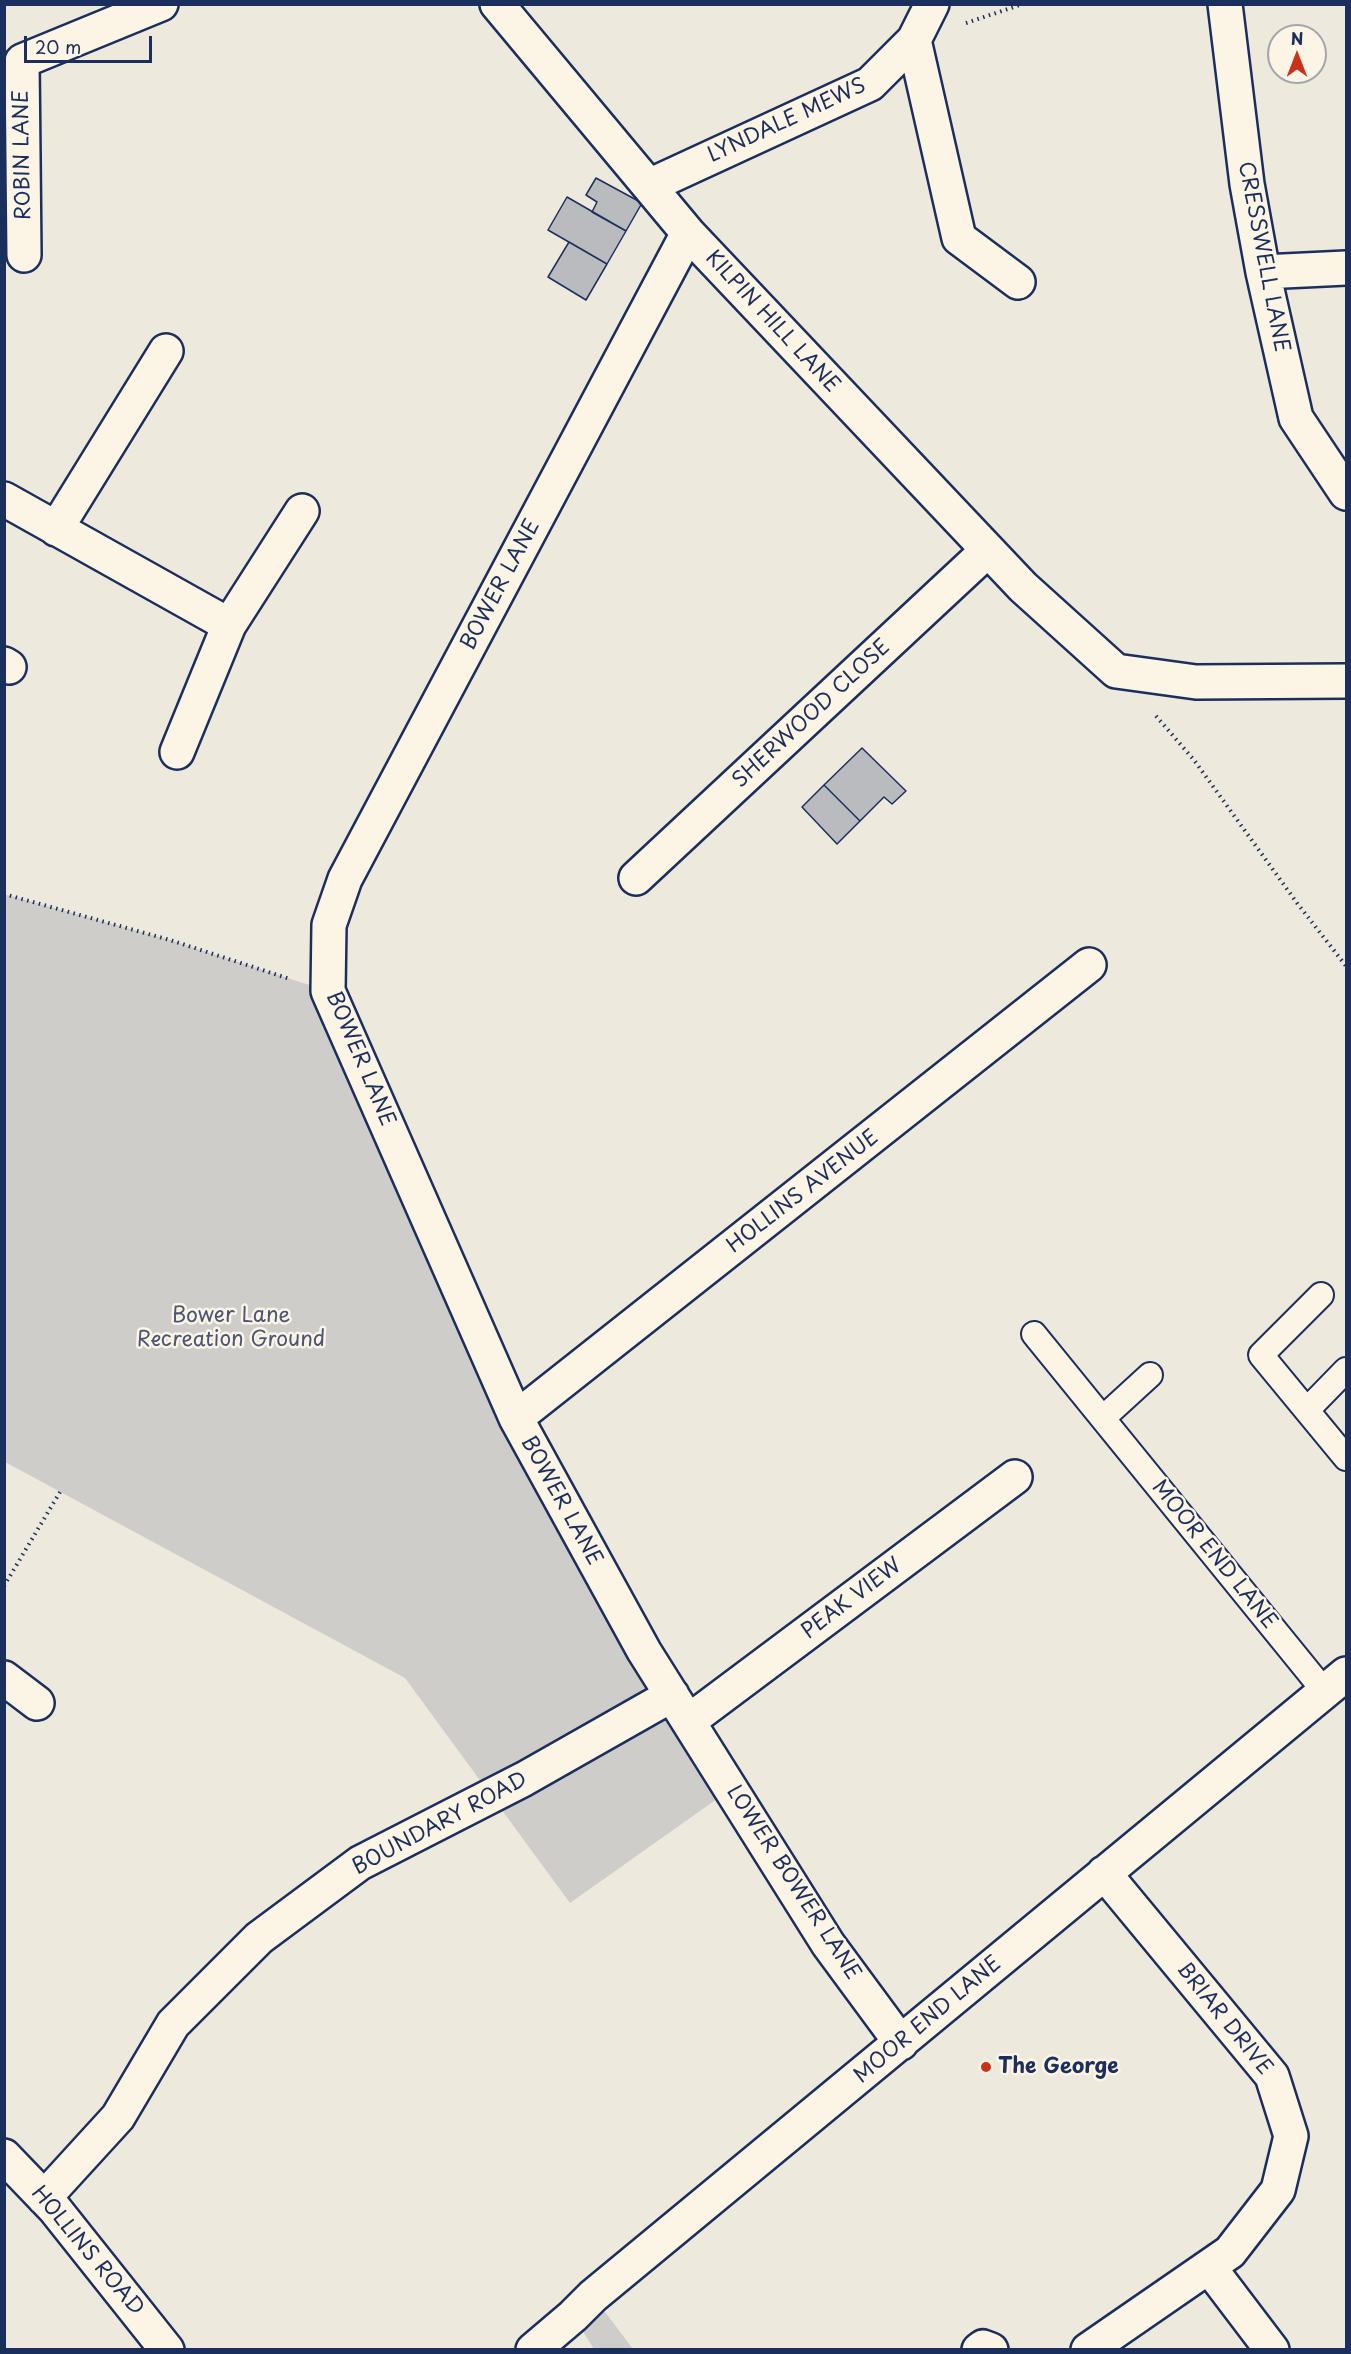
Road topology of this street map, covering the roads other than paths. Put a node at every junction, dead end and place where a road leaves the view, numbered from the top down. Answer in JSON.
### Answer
{"nodes":[{"id":1,"x":161,"y":4,"type":"edge"},
{"id":2,"x":497,"y":4,"type":"edge"},
{"id":3,"x":932,"y":4,"type":"edge"},
{"id":4,"x":1225,"y":4,"type":"edge"},
{"id":5,"x":914,"y":40,"type":"junction"},
{"id":6,"x":649,"y":186,"type":"junction"},
{"id":7,"x":688,"y":233,"type":"junction"},
{"id":8,"x":24,"y":255,"type":"dead end"},
{"id":9,"x":1347,"y":268,"type":"edge"},
{"id":10,"x":1263,"y":272,"type":"junction"},
{"id":11,"x":1018,"y":282,"type":"dead end"},
{"id":12,"x":166,"y":351,"type":"dead end"},
{"id":13,"x":1347,"y":493,"type":"edge"},
{"id":14,"x":4,"y":499,"type":"edge"},
{"id":15,"x":302,"y":511,"type":"dead end"},
{"id":16,"x":56,"y":529,"type":"junction"},
{"id":17,"x":988,"y":550,"type":"junction"},
{"id":18,"x":230,"y":625,"type":"junction"},
{"id":19,"x":1347,"y":681,"type":"edge"},
{"id":20,"x":177,"y":752,"type":"dead end"},
{"id":21,"x":636,"y":878,"type":"dead end"},
{"id":22,"x":1089,"y":965,"type":"dead end"},
{"id":23,"x":1321,"y":1295,"type":"dead end"},
{"id":24,"x":1034,"y":1334,"type":"dead end"},
{"id":25,"x":1347,"y":1370,"type":"edge"},
{"id":26,"x":1150,"y":1375,"type":"dead end"},
{"id":27,"x":1307,"y":1410,"type":"junction"},
{"id":28,"x":516,"y":1418,"type":"junction"},
{"id":29,"x":1103,"y":1418,"type":"junction"},
{"id":30,"x":1347,"y":1458,"type":"edge"},
{"id":31,"x":1015,"y":1477,"type":"dead end"},
{"id":32,"x":4,"y":1678,"type":"edge"},
{"id":33,"x":1336,"y":1683,"type":"edge"},
{"id":34,"x":37,"y":1702,"type":"dead end"},
{"id":35,"x":681,"y":1708,"type":"junction"},
{"id":36,"x":1104,"y":1874,"type":"junction"},
{"id":37,"x":901,"y":2043,"type":"junction"},
{"id":38,"x":4,"y":2156,"type":"edge"},
{"id":39,"x":44,"y":2198,"type":"junction"},
{"id":40,"x":1209,"y":2267,"type":"junction"},
{"id":41,"x":167,"y":2349,"type":"edge"},
{"id":42,"x":533,"y":2349,"type":"edge"},
{"id":43,"x":979,"y":2349,"type":"edge"},
{"id":44,"x":991,"y":2349,"type":"edge"},
{"id":45,"x":1088,"y":2349,"type":"edge"},
{"id":46,"x":1272,"y":2349,"type":"edge"}],
"edges":[{"from":1,"to":8,"type":"street","name":"ROBIN LANE"},
{"from":2,"to":6,"type":"street","name":"KILPIN HILL LANE"},
{"from":3,"to":5,"type":"street","name":"LYNDALE MEWS"},
{"from":4,"to":10,"type":"street","name":"CRESSWELL LANE"},
{"from":5,"to":6,"type":"street","name":"LYNDALE MEWS"},
{"from":5,"to":11,"type":"street"},
{"from":6,"to":7,"type":"street","name":"KILPIN HILL LANE"},
{"from":7,"to":17,"type":"street","name":"KILPIN HILL LANE"},
{"from":7,"to":28,"type":"street","name":"BOWER LANE"},
{"from":9,"to":10,"type":"street"},
{"from":10,"to":13,"type":"street","name":"CRESSWELL LANE"},
{"from":12,"to":16,"type":"street"},
{"from":14,"to":16,"type":"street"},
{"from":15,"to":18,"type":"street"},
{"from":16,"to":18,"type":"street"},
{"from":17,"to":19,"type":"street","name":"KILPIN HILL LANE"},
{"from":17,"to":21,"type":"street","name":"SHERWOOD CLOSE"},
{"from":18,"to":20,"type":"street"},
{"from":22,"to":28,"type":"street","name":"HOLLINS AVENUE"},
{"from":23,"to":27,"type":"lane"},
{"from":24,"to":29,"type":"lane","name":"MOOR END LANE"},
{"from":25,"to":27,"type":"lane"},
{"from":26,"to":29,"type":"lane"},
{"from":27,"to":30,"type":"lane"},
{"from":28,"to":35,"type":"street","name":"BOWER LANE"},
{"from":29,"to":33,"type":"lane","name":"MOOR END LANE"},
{"from":31,"to":35,"type":"street","name":"PEAK VIEW"},
{"from":32,"to":34,"type":"street"},
{"from":33,"to":36,"type":"street","name":"MOOR END LANE"},
{"from":35,"to":37,"type":"street","name":"LOWER BOWER LANE"},
{"from":35,"to":39,"type":"street","name":"BOUNDARY ROAD"},
{"from":36,"to":37,"type":"street","name":"MOOR END LANE"},
{"from":36,"to":40,"type":"street","name":"BRIAR DRIVE"},
{"from":37,"to":42,"type":"street","name":"MOOR END LANE"},
{"from":38,"to":39,"type":"street","name":"HOLLINS ROAD"},
{"from":39,"to":41,"type":"street","name":"HOLLINS ROAD"},
{"from":40,"to":45,"type":"street","name":"BRIAR DRIVE"},
{"from":40,"to":46,"type":"street"},
{"from":43,"to":44,"type":"street"}]}
